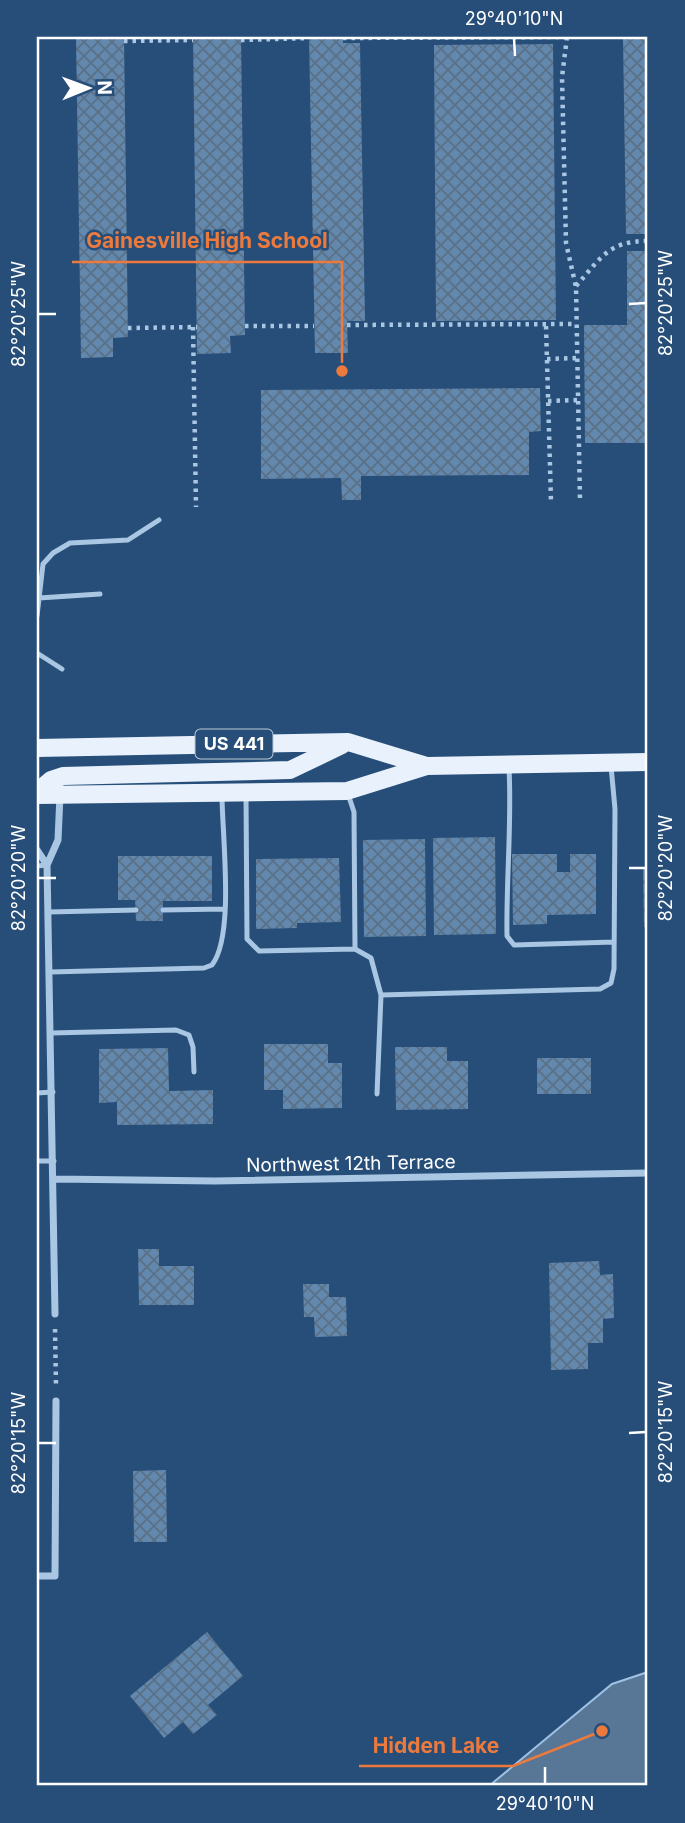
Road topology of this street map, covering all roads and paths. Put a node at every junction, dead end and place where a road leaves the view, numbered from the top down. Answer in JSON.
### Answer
{"nodes":[{"id":1,"x":141,"y":37,"type":"edge"},
{"id":2,"x":548,"y":37,"type":"edge"},
{"id":3,"x":567,"y":37,"type":"edge"},
{"id":4,"x":249,"y":38,"type":"edge"},
{"id":5,"x":309,"y":38,"type":"edge"},
{"id":6,"x":343,"y":38,"type":"edge"},
{"id":7,"x":193,"y":40,"type":"dead end"},
{"id":8,"x":241,"y":40,"type":"dead end"},
{"id":9,"x":124,"y":41,"type":"dead end"},
{"id":10,"x":131,"y":41,"type":"junction"},
{"id":11,"x":648,"y":241,"type":"edge"},
{"id":12,"x":576,"y":287,"type":"junction"},
{"id":13,"x":576,"y":324,"type":"junction"},
{"id":14,"x":347,"y":325,"type":"dead end"},
{"id":15,"x":245,"y":326,"type":"dead end"},
{"id":16,"x":314,"y":326,"type":"dead end"},
{"id":17,"x":546,"y":326,"type":"junction"},
{"id":18,"x":128,"y":328,"type":"dead end"},
{"id":19,"x":577,"y":358,"type":"junction"},
{"id":20,"x":547,"y":359,"type":"junction"},
{"id":21,"x":578,"y":400,"type":"junction"},
{"id":22,"x":548,"y":401,"type":"junction"},
{"id":23,"x":551,"y":501,"type":"dead end"},
{"id":24,"x":580,"y":501,"type":"dead end"},
{"id":25,"x":197,"y":507,"type":"dead end"},
{"id":26,"x":159,"y":520,"type":"dead end"},
{"id":27,"x":100,"y":594,"type":"dead end"},
{"id":28,"x":39,"y":598,"type":"junction"},
{"id":29,"x":37,"y":615,"type":"edge"},
{"id":30,"x":37,"y":653,"type":"edge"},
{"id":31,"x":62,"y":669,"type":"dead end"},
{"id":32,"x":348,"y":742,"type":"junction"},
{"id":33,"x":37,"y":748,"type":"edge"},
{"id":34,"x":648,"y":762,"type":"edge"},
{"id":35,"x":611,"y":763,"type":"junction"},
{"id":36,"x":509,"y":765,"type":"junction"},
{"id":37,"x":427,"y":766,"type":"junction"},
{"id":38,"x":347,"y":791,"type":"junction"},
{"id":39,"x":247,"y":792,"type":"junction"},
{"id":40,"x":37,"y":793,"type":"edge"},
{"id":41,"x":222,"y":793,"type":"junction"},
{"id":42,"x":60,"y":795,"type":"junction"},
{"id":43,"x":37,"y":850,"type":"edge"},
{"id":44,"x":47,"y":865,"type":"junction"},
{"id":45,"x":37,"y":866,"type":"edge"},
{"id":46,"x":225,"y":909,"type":"junction"},
{"id":47,"x":163,"y":910,"type":"dead end"},
{"id":48,"x":136,"y":911,"type":"dead end"},
{"id":49,"x":48,"y":912,"type":"junction"},
{"id":50,"x":614,"y":942,"type":"junction"},
{"id":51,"x":355,"y":949,"type":"junction"},
{"id":52,"x":50,"y":972,"type":"junction"},
{"id":53,"x":381,"y":995,"type":"junction"},
{"id":54,"x":51,"y":1033,"type":"junction"},
{"id":55,"x":194,"y":1072,"type":"dead end"},
{"id":56,"x":53,"y":1092,"type":"junction"},
{"id":57,"x":37,"y":1093,"type":"edge"},
{"id":58,"x":377,"y":1094,"type":"dead end"},
{"id":59,"x":37,"y":1161,"type":"edge"},
{"id":60,"x":54,"y":1161,"type":"junction"},
{"id":61,"x":648,"y":1173,"type":"edge"},
{"id":62,"x":55,"y":1179,"type":"junction"},
{"id":63,"x":55,"y":1314,"type":"joint"},
{"id":64,"x":56,"y":1401,"type":"joint"},
{"id":65,"x":37,"y":1576,"type":"edge"}],
"edges":[{"from":1,"to":10,"type":"path"},
{"from":2,"to":3,"type":"path"},
{"from":2,"to":6,"type":"path"},
{"from":3,"to":12,"type":"path"},
{"from":4,"to":5,"type":"path"},
{"from":4,"to":8,"type":"path"},
{"from":7,"to":10,"type":"path"},
{"from":9,"to":10,"type":"path"},
{"from":11,"to":12,"type":"path"},
{"from":12,"to":13,"type":"path"},
{"from":13,"to":17,"type":"path"},
{"from":13,"to":19,"type":"path"},
{"from":14,"to":17,"type":"path"},
{"from":15,"to":16,"type":"path"},
{"from":17,"to":20,"type":"path"},
{"from":18,"to":25,"type":"path"},
{"from":19,"to":20,"type":"path"},
{"from":19,"to":21,"type":"path"},
{"from":20,"to":22,"type":"path"},
{"from":21,"to":22,"type":"path"},
{"from":21,"to":24,"type":"path"},
{"from":22,"to":23,"type":"path"},
{"from":26,"to":28,"type":"lane"},
{"from":27,"to":28,"type":"lane"},
{"from":28,"to":29,"type":"lane"},
{"from":30,"to":31,"type":"lane"},
{"from":32,"to":33,"type":"main road","number":"US 441"},
{"from":32,"to":37,"type":"main road","number":"US 441"},
{"from":32,"to":40,"type":"main road"},
{"from":34,"to":35,"type":"main road","number":"US 441"},
{"from":35,"to":36,"type":"main road","number":"US 441"},
{"from":35,"to":50,"type":"lane"},
{"from":36,"to":37,"type":"main road","number":"US 441"},
{"from":36,"to":50,"type":"lane"},
{"from":37,"to":38,"type":"main road","number":"US 441"},
{"from":38,"to":39,"type":"main road","number":"US 441"},
{"from":38,"to":51,"type":"lane"},
{"from":39,"to":41,"type":"main road","number":"US 441"},
{"from":39,"to":51,"type":"lane"},
{"from":40,"to":42,"type":"main road","number":"US 441"},
{"from":41,"to":42,"type":"main road","number":"US 441"},
{"from":41,"to":46,"type":"lane"},
{"from":42,"to":44,"type":"street"},
{"from":43,"to":44,"type":"street"},
{"from":44,"to":45,"type":"lane"},
{"from":44,"to":49,"type":"street"},
{"from":46,"to":47,"type":"lane"},
{"from":46,"to":52,"type":"lane"},
{"from":48,"to":49,"type":"lane"},
{"from":49,"to":52,"type":"street"},
{"from":50,"to":53,"type":"lane"},
{"from":51,"to":53,"type":"lane"},
{"from":52,"to":54,"type":"street"},
{"from":53,"to":58,"type":"lane"},
{"from":54,"to":55,"type":"lane"},
{"from":54,"to":56,"type":"street"},
{"from":56,"to":57,"type":"lane"},
{"from":56,"to":60,"type":"street"},
{"from":59,"to":60,"type":"lane"},
{"from":60,"to":62,"type":"street"},
{"from":61,"to":62,"type":"street","name":"Northwest 12th Terrace"},
{"from":62,"to":63,"type":"street"},
{"from":63,"to":64,"type":"path"},
{"from":64,"to":65,"type":"street"}]}
